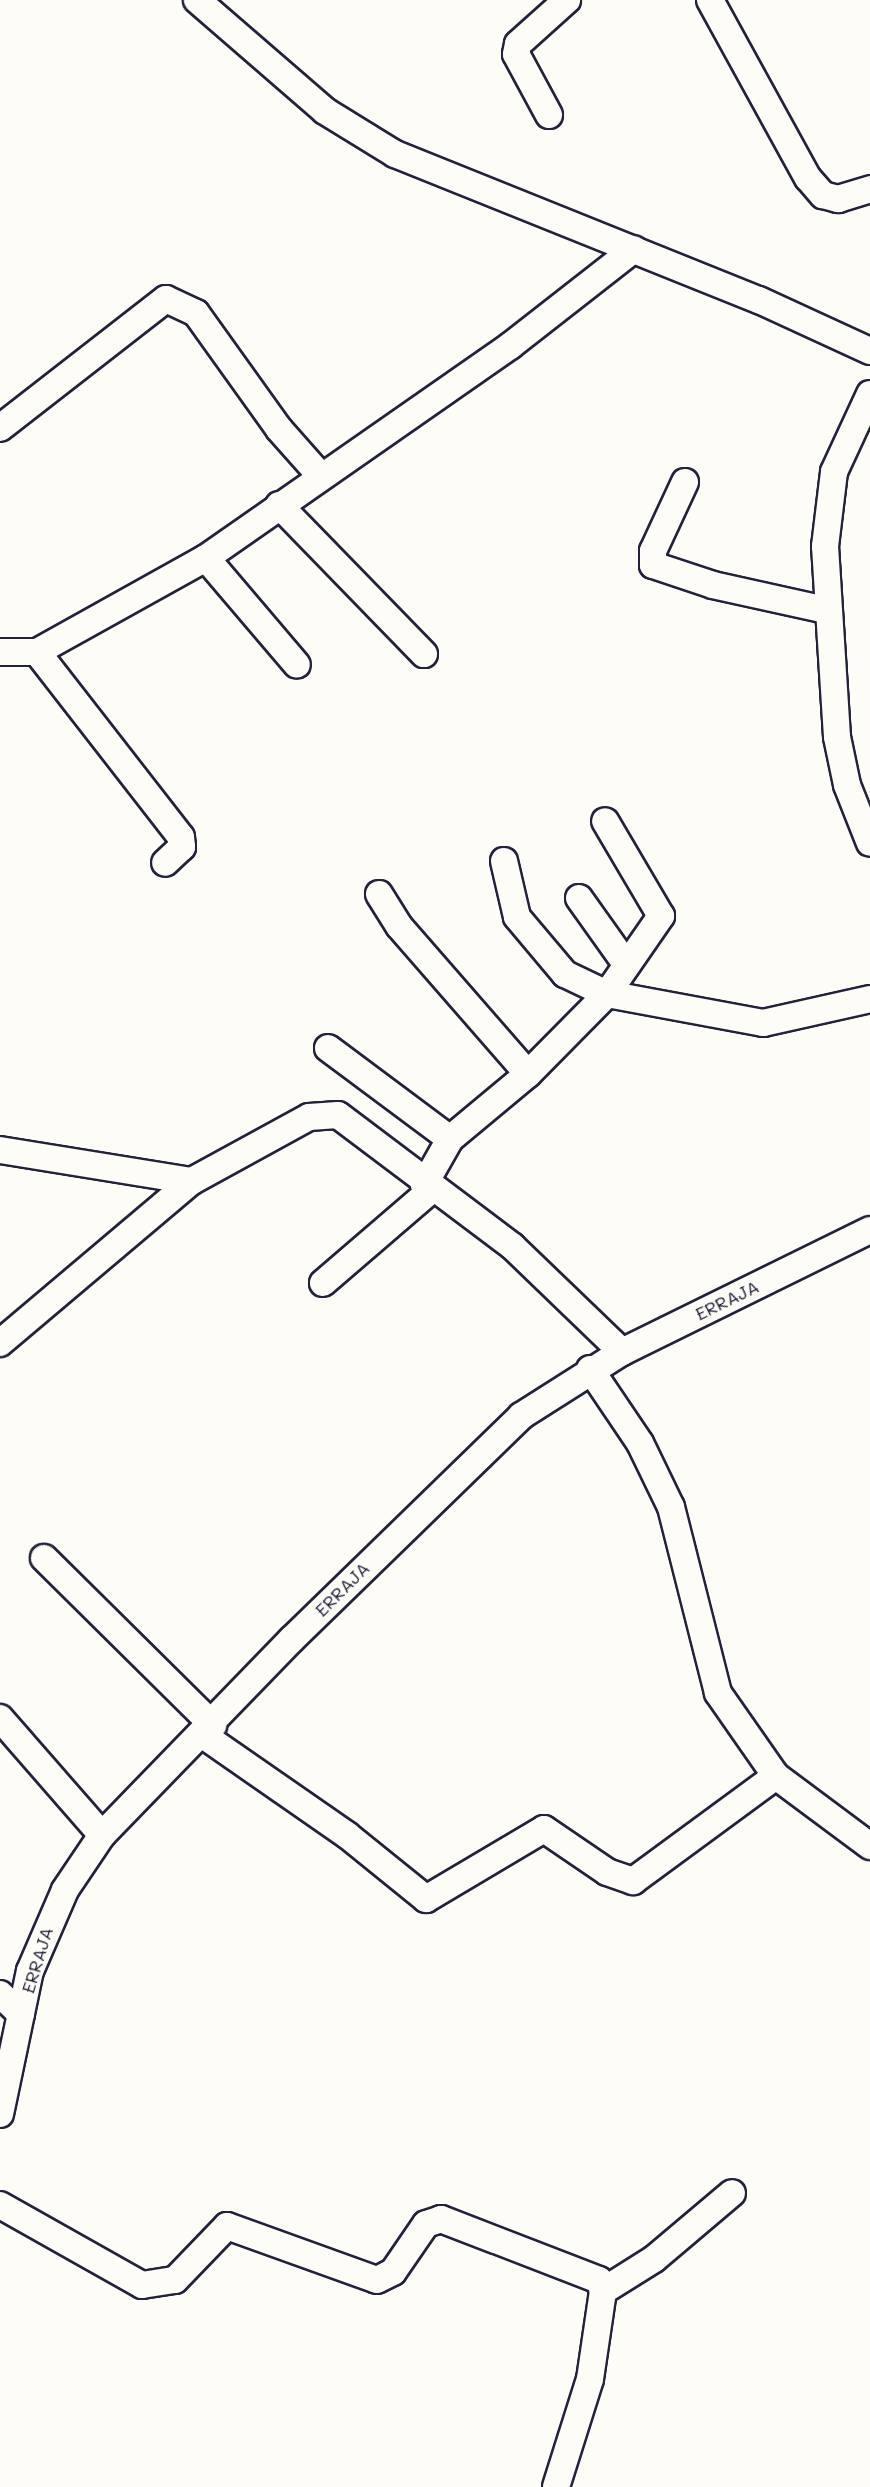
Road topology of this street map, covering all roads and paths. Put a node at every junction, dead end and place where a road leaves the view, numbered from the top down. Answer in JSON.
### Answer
{"nodes":[{"id":1,"x":197,"y":0,"type":"edge"},
{"id":2,"x":567,"y":0,"type":"edge"},
{"id":3,"x":710,"y":0,"type":"edge"},
{"id":4,"x":549,"y":115,"type":"dead end"},
{"id":5,"x":870,"y":189,"type":"edge"},
{"id":6,"x":634,"y":249,"type":"junction"},
{"id":7,"x":870,"y":351,"type":"edge"},
{"id":8,"x":870,"y":394,"type":"edge"},
{"id":9,"x":0,"y":428,"type":"edge"},
{"id":10,"x":319,"y":474,"type":"junction"},
{"id":11,"x":685,"y":482,"type":"dead end"},
{"id":12,"x":279,"y":505,"type":"junction"},
{"id":13,"x":206,"y":558,"type":"junction"},
{"id":14,"x":826,"y":610,"type":"junction"},
{"id":15,"x":0,"y":652,"type":"edge"},
{"id":16,"x":37,"y":652,"type":"junction"},
{"id":17,"x":424,"y":654,"type":"dead end"},
{"id":18,"x":297,"y":665,"type":"dead end"},
{"id":19,"x":605,"y":821,"type":"dead end"},
{"id":20,"x":870,"y":843,"type":"edge"},
{"id":21,"x":504,"y":861,"type":"dead end"},
{"id":22,"x":165,"y":863,"type":"dead end"},
{"id":23,"x":379,"y":894,"type":"dead end"},
{"id":24,"x":579,"y":897,"type":"dead end"},
{"id":25,"x":626,"y":964,"type":"junction"},
{"id":26,"x":607,"y":994,"type":"junction"},
{"id":27,"x":870,"y":999,"type":"edge"},
{"id":28,"x":328,"y":1047,"type":"dead end"},
{"id":29,"x":528,"y":1074,"type":"junction"},
{"id":30,"x":450,"y":1139,"type":"junction"},
{"id":31,"x":0,"y":1150,"type":"edge"},
{"id":32,"x":192,"y":1181,"type":"junction"},
{"id":33,"x":427,"y":1187,"type":"junction"},
{"id":34,"x":870,"y":1230,"type":"edge"},
{"id":35,"x":323,"y":1283,"type":"dead end"},
{"id":36,"x":0,"y":1343,"type":"edge"},
{"id":37,"x":622,"y":1352,"type":"junction"},
{"id":38,"x":590,"y":1369,"type":"junction"},
{"id":39,"x":44,"y":1558,"type":"dead end"},
{"id":40,"x":0,"y":1718,"type":"edge"},
{"id":41,"x":208,"y":1730,"type":"junction"},
{"id":42,"x":776,"y":1776,"type":"junction"},
{"id":43,"x":102,"y":1835,"type":"junction"},
{"id":44,"x":870,"y":1846,"type":"edge"},
{"id":45,"x":0,"y":1994,"type":"edge"},
{"id":46,"x":21,"y":2014,"type":"junction"},
{"id":47,"x":0,"y":2114,"type":"edge"},
{"id":48,"x":732,"y":2193,"type":"dead end"},
{"id":49,"x":0,"y":2205,"type":"edge"},
{"id":50,"x":603,"y":2291,"type":"junction"},
{"id":51,"x":556,"y":2487,"type":"edge"}],
"edges":[{"from":1,"to":6,"type":"street"},
{"from":2,"to":4,"type":"street"},
{"from":3,"to":5,"type":"street"},
{"from":6,"to":7,"type":"street"},
{"from":6,"to":10,"type":"street"},
{"from":8,"to":14,"type":"street"},
{"from":9,"to":10,"type":"street"},
{"from":10,"to":12,"type":"street"},
{"from":11,"to":14,"type":"street"},
{"from":12,"to":13,"type":"street"},
{"from":12,"to":17,"type":"street"},
{"from":13,"to":16,"type":"street"},
{"from":13,"to":18,"type":"street"},
{"from":14,"to":20,"type":"street"},
{"from":15,"to":16,"type":"street"},
{"from":16,"to":22,"type":"street"},
{"from":19,"to":25,"type":"street"},
{"from":21,"to":26,"type":"street"},
{"from":23,"to":29,"type":"street"},
{"from":24,"to":25,"type":"street"},
{"from":25,"to":26,"type":"street"},
{"from":26,"to":27,"type":"street"},
{"from":26,"to":29,"type":"street"},
{"from":28,"to":30,"type":"street"},
{"from":29,"to":30,"type":"street"},
{"from":30,"to":33,"type":"street"},
{"from":31,"to":32,"type":"street"},
{"from":32,"to":33,"type":"street"},
{"from":32,"to":36,"type":"street"},
{"from":33,"to":35,"type":"street"},
{"from":33,"to":37,"type":"street"},
{"from":34,"to":37,"type":"street","name":"ERRAJA"},
{"from":37,"to":38,"type":"street","name":"ERRAJA"},
{"from":38,"to":41,"type":"street","name":"ERRAJA"},
{"from":38,"to":42,"type":"street"},
{"from":39,"to":41,"type":"street"},
{"from":40,"to":43,"type":"street"},
{"from":41,"to":42,"type":"street"},
{"from":41,"to":43,"type":"street","name":"ERRAJA"},
{"from":42,"to":44,"type":"street"},
{"from":43,"to":46,"type":"street","name":"ERRAJA"},
{"from":45,"to":46,"type":"street"},
{"from":46,"to":47,"type":"street","name":"ERRAJA"},
{"from":48,"to":50,"type":"street"},
{"from":49,"to":50,"type":"street"},
{"from":50,"to":51,"type":"street"}]}
